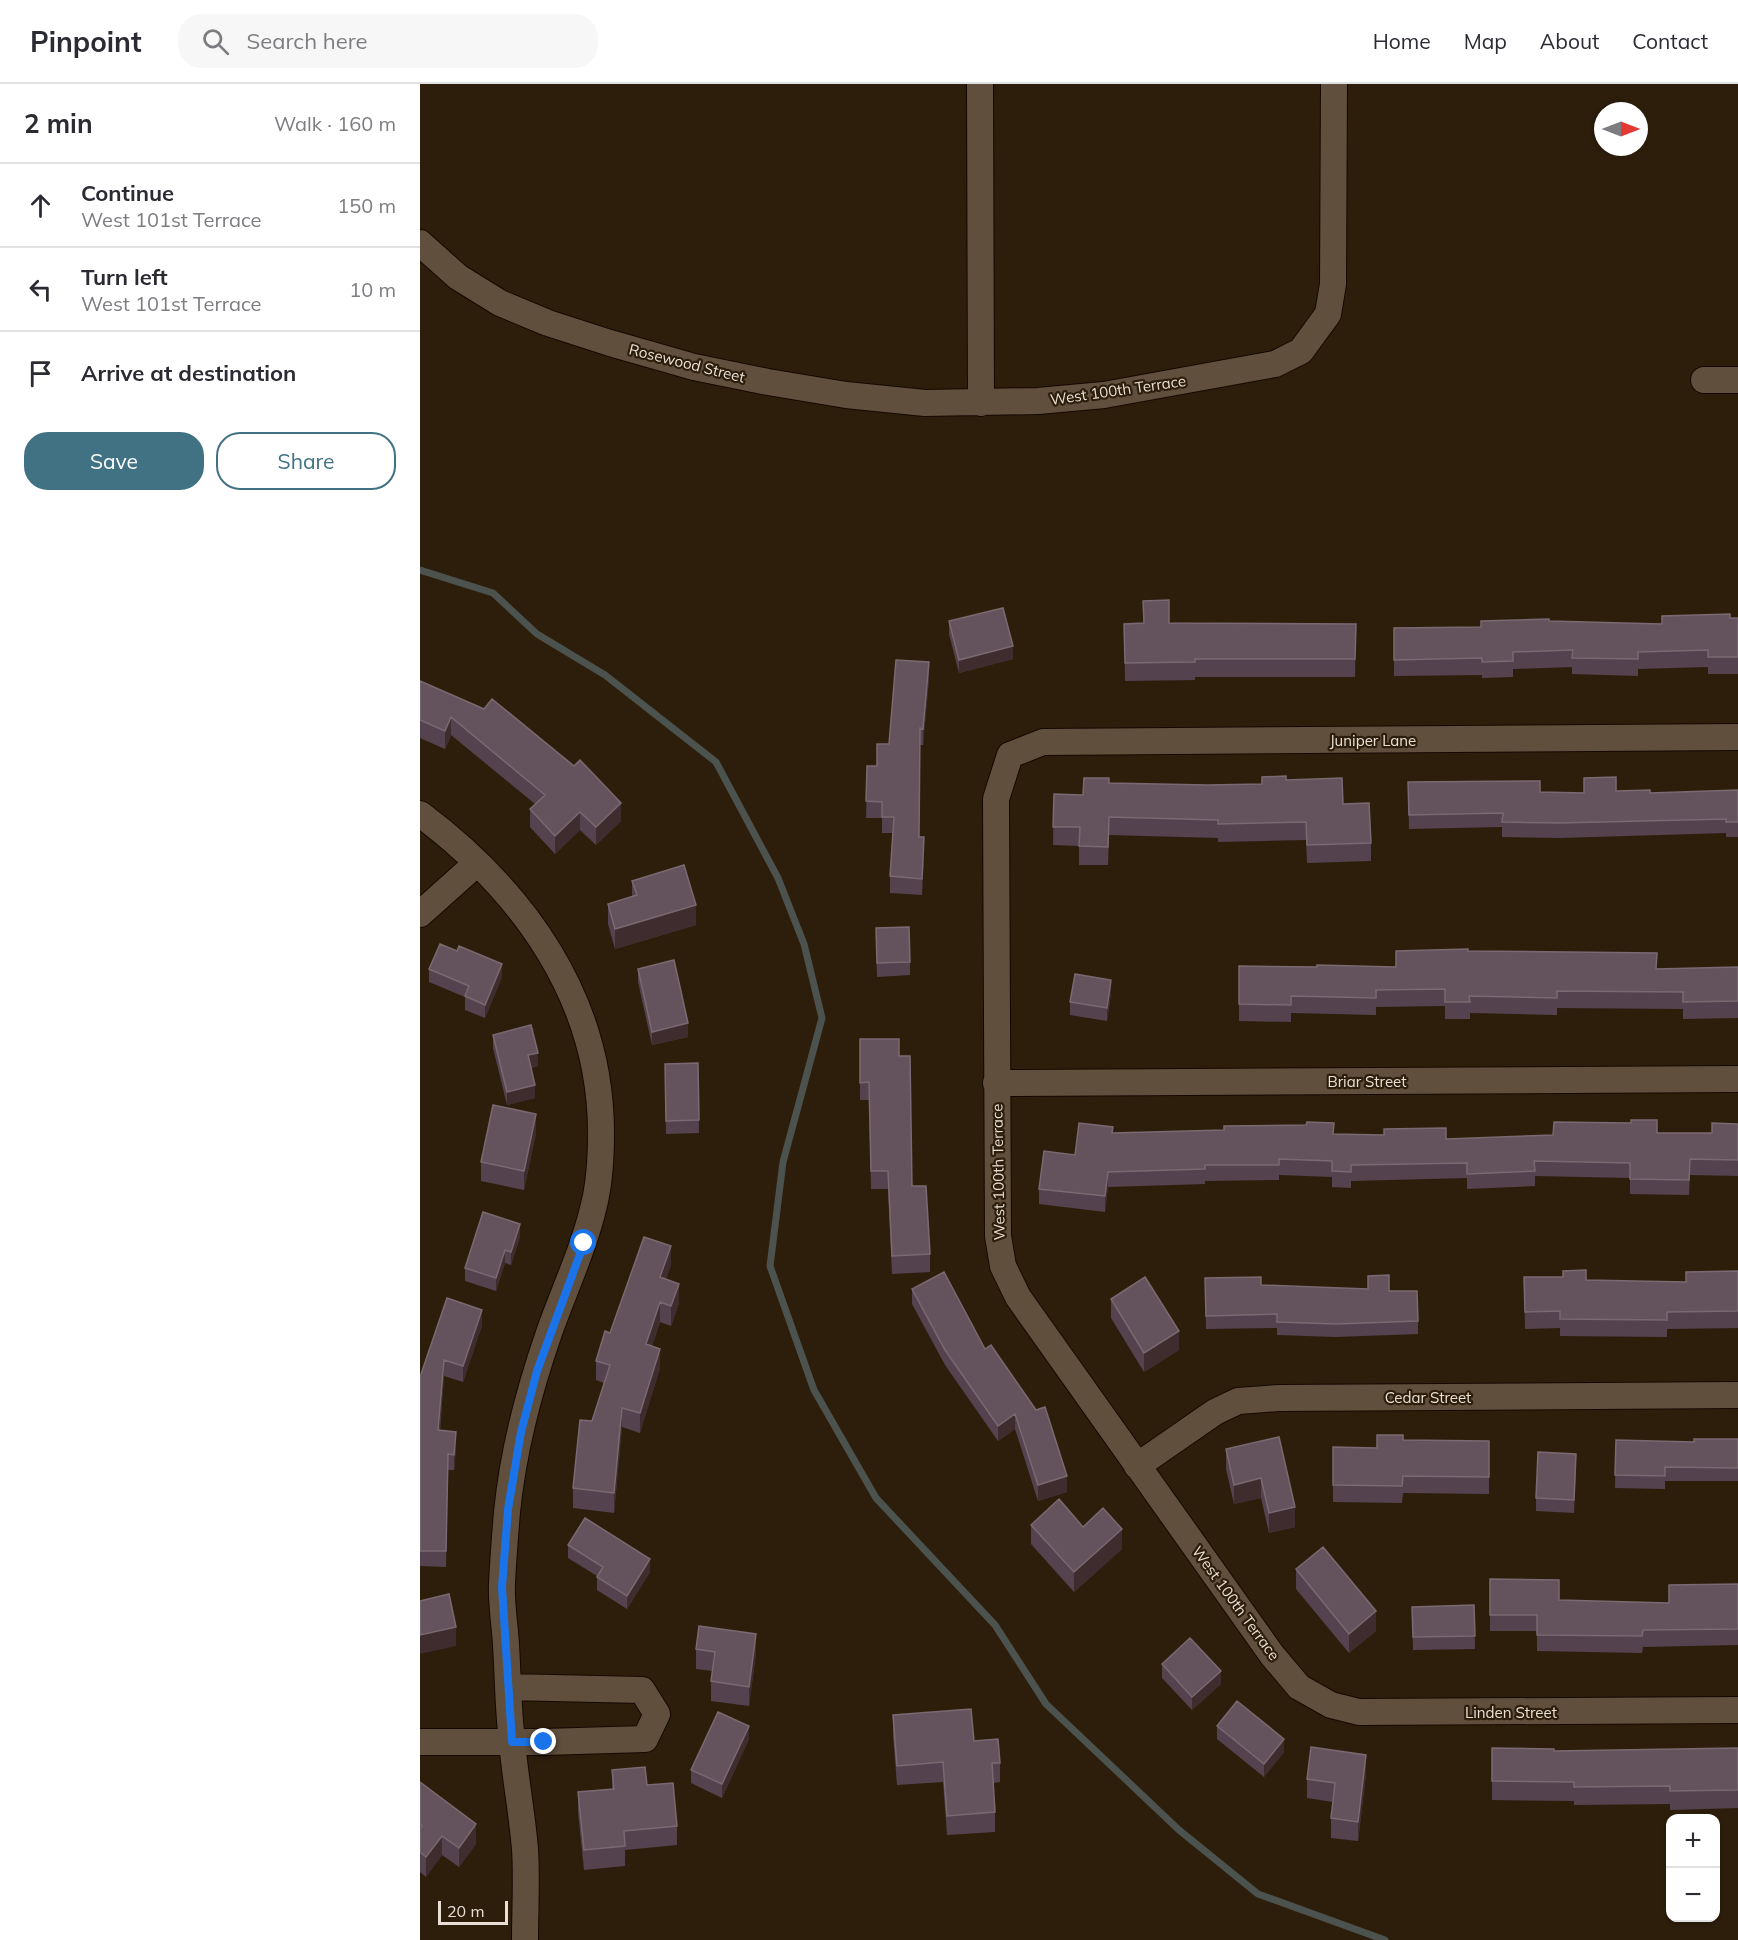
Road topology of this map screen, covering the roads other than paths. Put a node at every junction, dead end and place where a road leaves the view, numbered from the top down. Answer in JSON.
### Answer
{"nodes":[{"id":1,"x":980,"y":84,"type":"edge"},
{"id":2,"x":1334,"y":84,"type":"edge"},
{"id":3,"x":420,"y":243,"type":"edge"},
{"id":4,"x":1704,"y":380,"type":"dead end"},
{"id":5,"x":1738,"y":380,"type":"edge"},
{"id":6,"x":981,"y":403,"type":"junction"},
{"id":7,"x":1738,"y":737,"type":"edge"},
{"id":8,"x":1010,"y":755,"type":"joint"},
{"id":9,"x":420,"y":814,"type":"edge"},
{"id":10,"x":477,"y":863,"type":"junction"},
{"id":11,"x":420,"y":914,"type":"edge"},
{"id":12,"x":1738,"y":1079,"type":"edge"},
{"id":13,"x":996,"y":1083,"type":"junction"},
{"id":14,"x":1738,"y":1395,"type":"edge"},
{"id":15,"x":1137,"y":1467,"type":"junction"},
{"id":16,"x":1293,"y":1679,"type":"joint"},
{"id":17,"x":508,"y":1687,"type":"junction"},
{"id":18,"x":1738,"y":1710,"type":"edge"},
{"id":19,"x":420,"y":1742,"type":"edge"},
{"id":20,"x":512,"y":1742,"type":"junction"},
{"id":21,"x":525,"y":1940,"type":"edge"}],
"edges":[{"from":1,"to":6,"type":"street"},
{"from":2,"to":6,"type":"street","name":"West 100th Terrace"},
{"from":3,"to":6,"type":"street","name":"Rosewood Street"},
{"from":4,"to":5,"type":"street"},
{"from":7,"to":8,"type":"street","name":"Juniper Lane"},
{"from":8,"to":13,"type":"street","name":"West 100th Terrace"},
{"from":9,"to":10,"type":"street"},
{"from":10,"to":11,"type":"street"},
{"from":10,"to":17,"type":"street"},
{"from":12,"to":13,"type":"street","name":"Briar Street"},
{"from":13,"to":15,"type":"street","name":"West 100th Terrace"},
{"from":14,"to":15,"type":"street","name":"Cedar Street"},
{"from":15,"to":16,"type":"street","name":"West 100th Terrace"},
{"from":16,"to":18,"type":"street","name":"Linden Street"},
{"from":17,"to":20,"type":"street"},
{"from":17,"to":20,"type":"street"},
{"from":19,"to":20,"type":"street"},
{"from":20,"to":21,"type":"street"}]}
